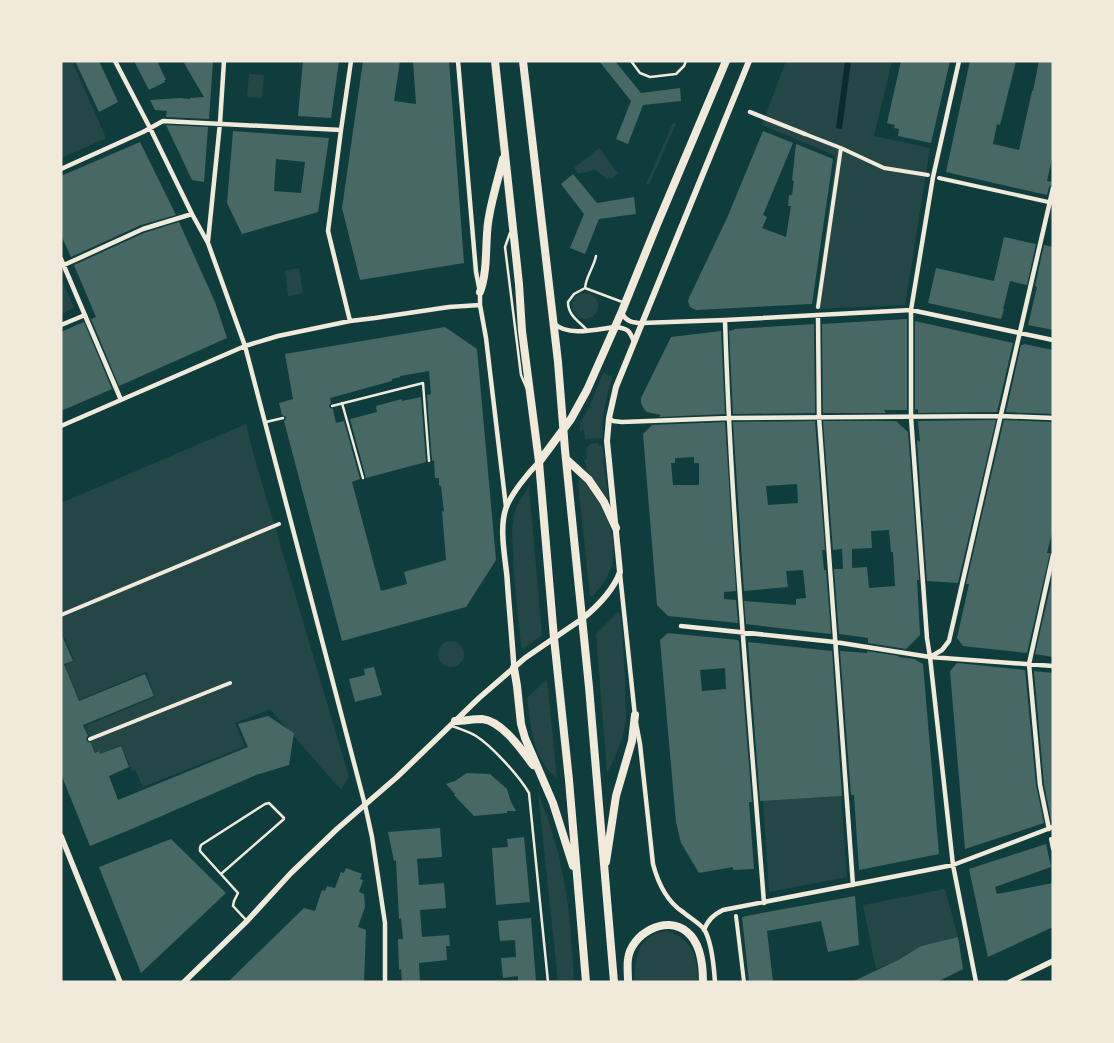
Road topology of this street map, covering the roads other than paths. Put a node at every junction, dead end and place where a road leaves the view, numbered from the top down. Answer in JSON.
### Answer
{"nodes":[{"id":1,"x":115,"y":61,"type":"edge"},
{"id":2,"x":224,"y":61,"type":"edge"},
{"id":3,"x":351,"y":61,"type":"edge"},
{"id":4,"x":458,"y":61,"type":"edge"},
{"id":5,"x":495,"y":61,"type":"edge"},
{"id":6,"x":523,"y":61,"type":"edge"},
{"id":7,"x":631,"y":61,"type":"edge"},
{"id":8,"x":686,"y":61,"type":"edge"},
{"id":9,"x":726,"y":61,"type":"edge"},
{"id":10,"x":749,"y":61,"type":"edge"},
{"id":11,"x":959,"y":61,"type":"edge"},
{"id":12,"x":750,"y":112,"type":"dead end"},
{"id":13,"x":220,"y":123,"type":"junction"},
{"id":14,"x":150,"y":128,"type":"junction"},
{"id":15,"x":341,"y":130,"type":"junction"},
{"id":16,"x":805,"y":134,"type":"joint"},
{"id":17,"x":841,"y":148,"type":"junction"},
{"id":18,"x":504,"y":152,"type":"junction"},
{"id":19,"x":61,"y":169,"type":"edge"},
{"id":20,"x":928,"y":175,"type":"dead end"},
{"id":21,"x":939,"y":178,"type":"dead end"},
{"id":22,"x":1053,"y":188,"type":"edge"},
{"id":23,"x":1051,"y":203,"type":"edge"},
{"id":24,"x":192,"y":214,"type":"junction"},
{"id":25,"x":208,"y":243,"type":"junction"},
{"id":26,"x":596,"y":256,"type":"dead end"},
{"id":27,"x":61,"y":259,"type":"edge"},
{"id":28,"x":64,"y":265,"type":"junction"},
{"id":29,"x":585,"y":288,"type":"junction"},
{"id":30,"x":480,"y":292,"type":"junction"},
{"id":31,"x":622,"y":302,"type":"junction"},
{"id":32,"x":480,"y":305,"type":"junction"},
{"id":33,"x":818,"y":307,"type":"dead end"},
{"id":34,"x":910,"y":310,"type":"junction"},
{"id":35,"x":622,"y":312,"type":"junction"},
{"id":36,"x":85,"y":315,"type":"junction"},
{"id":37,"x":818,"y":316,"type":"junction"},
{"id":38,"x":725,"y":320,"type":"junction"},
{"id":39,"x":350,"y":321,"type":"junction"},
{"id":40,"x":553,"y":321,"type":"junction"},
{"id":41,"x":642,"y":323,"type":"junction"},
{"id":42,"x":61,"y":324,"type":"edge"},
{"id":43,"x":615,"y":327,"type":"junction"},
{"id":44,"x":587,"y":330,"type":"junction"},
{"id":45,"x":1020,"y":333,"type":"junction"},
{"id":46,"x":1053,"y":340,"type":"edge"},
{"id":47,"x":634,"y":342,"type":"junction"},
{"id":48,"x":245,"y":346,"type":"junction"},
{"id":49,"x":121,"y":400,"type":"junction"},
{"id":50,"x":342,"y":403,"type":"junction"},
{"id":51,"x":332,"y":406,"type":"dead end"},
{"id":52,"x":1000,"y":416,"type":"junction"},
{"id":53,"x":819,"y":417,"type":"junction"},
{"id":54,"x":911,"y":417,"type":"junction"},
{"id":55,"x":283,"y":418,"type":"dead end"},
{"id":56,"x":609,"y":418,"type":"junction"},
{"id":57,"x":729,"y":418,"type":"junction"},
{"id":58,"x":1053,"y":418,"type":"edge"},
{"id":59,"x":266,"y":422,"type":"junction"},
{"id":60,"x":61,"y":426,"type":"edge"},
{"id":61,"x":563,"y":429,"type":"junction"},
{"id":62,"x":566,"y":459,"type":"junction"},
{"id":63,"x":430,"y":461,"type":"dead end"},
{"id":64,"x":539,"y":462,"type":"junction"},
{"id":65,"x":362,"y":478,"type":"dead end"},
{"id":66,"x":506,"y":508,"type":"junction"},
{"id":67,"x":279,"y":524,"type":"dead end"},
{"id":68,"x":616,"y":528,"type":"junction"},
{"id":69,"x":1053,"y":555,"type":"edge"},
{"id":70,"x":620,"y":572,"type":"junction"},
{"id":71,"x":61,"y":615,"type":"edge"},
{"id":72,"x":582,"y":619,"type":"junction"},
{"id":73,"x":682,"y":626,"type":"dead end"},
{"id":74,"x":743,"y":632,"type":"junction"},
{"id":75,"x":554,"y":638,"type":"junction"},
{"id":76,"x":835,"y":642,"type":"junction"},
{"id":77,"x":930,"y":657,"type":"junction"},
{"id":78,"x":1029,"y":664,"type":"junction"},
{"id":79,"x":1053,"y":666,"type":"edge"},
{"id":80,"x":514,"y":668,"type":"junction"},
{"id":81,"x":230,"y":683,"type":"dead end"},
{"id":82,"x":635,"y":715,"type":"junction"},
{"id":83,"x":453,"y":723,"type":"junction"},
{"id":84,"x":90,"y":739,"type":"dead end"},
{"id":85,"x":544,"y":781,"type":"junction"},
{"id":86,"x":365,"y":805,"type":"junction"},
{"id":87,"x":1051,"y":828,"type":"edge"},
{"id":88,"x":61,"y":836,"type":"edge"},
{"id":89,"x":1051,"y":839,"type":"dead end"},
{"id":90,"x":1053,"y":848,"type":"edge"},
{"id":91,"x":953,"y":865,"type":"junction"},
{"id":92,"x":221,"y":874,"type":"junction"},
{"id":93,"x":604,"y":874,"type":"junction"},
{"id":94,"x":578,"y":882,"type":"junction"},
{"id":95,"x":853,"y":885,"type":"junction"},
{"id":96,"x":764,"y":903,"type":"junction"},
{"id":97,"x":736,"y":916,"type":"dead end"},
{"id":98,"x":247,"y":921,"type":"junction"},
{"id":99,"x":704,"y":930,"type":"junction"},
{"id":100,"x":1053,"y":961,"type":"edge"},
{"id":101,"x":120,"y":982,"type":"edge"},
{"id":102,"x":184,"y":982,"type":"edge"},
{"id":103,"x":385,"y":982,"type":"edge"},
{"id":104,"x":548,"y":982,"type":"edge"},
{"id":105,"x":586,"y":982,"type":"edge"},
{"id":106,"x":614,"y":982,"type":"edge"},
{"id":107,"x":628,"y":982,"type":"edge"},
{"id":108,"x":704,"y":982,"type":"edge"},
{"id":109,"x":715,"y":982,"type":"edge"},
{"id":110,"x":744,"y":982,"type":"edge"},
{"id":111,"x":976,"y":982,"type":"edge"},
{"id":112,"x":1010,"y":982,"type":"edge"}],
"edges":[{"from":1,"to":14,"type":"street"},
{"from":2,"to":13,"type":"street"},
{"from":3,"to":15,"type":"street"},
{"from":4,"to":30,"type":"street"},
{"from":5,"to":18,"type":"main road"},
{"from":6,"to":40,"type":"main road"},
{"from":7,"to":8,"type":"lane"},
{"from":9,"to":31,"type":"main road"},
{"from":10,"to":41,"type":"main road"},
{"from":11,"to":34,"type":"street"},
{"from":12,"to":16,"type":"street"},
{"from":13,"to":14,"type":"street"},
{"from":13,"to":15,"type":"street"},
{"from":13,"to":25,"type":"street"},
{"from":14,"to":19,"type":"street"},
{"from":14,"to":24,"type":"street"},
{"from":15,"to":39,"type":"street"},
{"from":16,"to":17,"type":"street"},
{"from":17,"to":20,"type":"street"},
{"from":17,"to":33,"type":"street"},
{"from":18,"to":30,"type":"main road"},
{"from":18,"to":64,"type":"main road"},
{"from":21,"to":23,"type":"street"},
{"from":22,"to":23,"type":"street"},
{"from":23,"to":45,"type":"street"},
{"from":24,"to":25,"type":"street"},
{"from":24,"to":28,"type":"street"},
{"from":25,"to":48,"type":"street"},
{"from":26,"to":29,"type":"lane"},
{"from":27,"to":28,"type":"street"},
{"from":28,"to":36,"type":"street"},
{"from":29,"to":31,"type":"lane"},
{"from":29,"to":44,"type":"lane"},
{"from":30,"to":32,"type":"street"},
{"from":31,"to":35,"type":"main road"},
{"from":32,"to":39,"type":"street"},
{"from":32,"to":66,"type":"street"},
{"from":34,"to":37,"type":"street"},
{"from":34,"to":45,"type":"street"},
{"from":34,"to":54,"type":"street"},
{"from":35,"to":41,"type":"street"},
{"from":35,"to":43,"type":"main road"},
{"from":36,"to":42,"type":"street"},
{"from":36,"to":49,"type":"street"},
{"from":37,"to":38,"type":"street"},
{"from":37,"to":53,"type":"street"},
{"from":38,"to":41,"type":"street"},
{"from":38,"to":57,"type":"street"},
{"from":39,"to":48,"type":"street"},
{"from":40,"to":44,"type":"street"},
{"from":40,"to":61,"type":"main road"},
{"from":41,"to":47,"type":"main road"},
{"from":43,"to":44,"type":"street"},
{"from":43,"to":47,"type":"street"},
{"from":43,"to":61,"type":"main road"},
{"from":45,"to":46,"type":"street"},
{"from":45,"to":52,"type":"street"},
{"from":47,"to":56,"type":"main road"},
{"from":48,"to":49,"type":"street"},
{"from":48,"to":59,"type":"street"},
{"from":49,"to":60,"type":"street"},
{"from":50,"to":51,"type":"lane"},
{"from":50,"to":63,"type":"lane"},
{"from":50,"to":65,"type":"lane"},
{"from":52,"to":54,"type":"street"},
{"from":52,"to":58,"type":"street"},
{"from":52,"to":77,"type":"street"},
{"from":53,"to":54,"type":"street"},
{"from":53,"to":57,"type":"street"},
{"from":53,"to":76,"type":"street"},
{"from":54,"to":77,"type":"street"},
{"from":55,"to":59,"type":"lane"},
{"from":56,"to":57,"type":"street"},
{"from":56,"to":68,"type":"main road"},
{"from":57,"to":74,"type":"street"},
{"from":59,"to":86,"type":"street"},
{"from":61,"to":62,"type":"main road"},
{"from":61,"to":64,"type":"main road"},
{"from":62,"to":68,"type":"main road"},
{"from":62,"to":72,"type":"main road"},
{"from":64,"to":66,"type":"street"},
{"from":64,"to":75,"type":"main road"},
{"from":66,"to":80,"type":"street"},
{"from":67,"to":71,"type":"street"},
{"from":68,"to":70,"type":"main road"},
{"from":69,"to":78,"type":"street"},
{"from":70,"to":72,"type":"main road"},
{"from":70,"to":82,"type":"street"},
{"from":72,"to":75,"type":"street"},
{"from":72,"to":93,"type":"main road"},
{"from":73,"to":74,"type":"street"},
{"from":74,"to":76,"type":"street"},
{"from":74,"to":96,"type":"street"},
{"from":75,"to":80,"type":"street"},
{"from":75,"to":94,"type":"main road"},
{"from":76,"to":77,"type":"street"},
{"from":76,"to":95,"type":"street"},
{"from":77,"to":78,"type":"street"},
{"from":77,"to":91,"type":"street"},
{"from":78,"to":79,"type":"street"},
{"from":78,"to":87,"type":"street"},
{"from":80,"to":83,"type":"street"},
{"from":80,"to":85,"type":"main road"},
{"from":81,"to":84,"type":"street"},
{"from":82,"to":93,"type":"main road"},
{"from":82,"to":99,"type":"street"},
{"from":83,"to":85,"type":"main road"},
{"from":83,"to":86,"type":"street"},
{"from":83,"to":104,"type":"lane"},
{"from":85,"to":94,"type":"main road"},
{"from":86,"to":98,"type":"street"},
{"from":86,"to":103,"type":"street"},
{"from":87,"to":91,"type":"street"},
{"from":88,"to":101,"type":"street"},
{"from":89,"to":90,"type":"street"},
{"from":91,"to":95,"type":"street"},
{"from":91,"to":111,"type":"street"},
{"from":92,"to":92,"type":"lane"},
{"from":92,"to":98,"type":"lane"},
{"from":93,"to":106,"type":"main road"},
{"from":94,"to":105,"type":"main road"},
{"from":95,"to":96,"type":"street"},
{"from":96,"to":99,"type":"street"},
{"from":97,"to":110,"type":"street"},
{"from":98,"to":102,"type":"street"},
{"from":99,"to":109,"type":"street"},
{"from":100,"to":112,"type":"street"},
{"from":107,"to":108,"type":"main road"}]}
